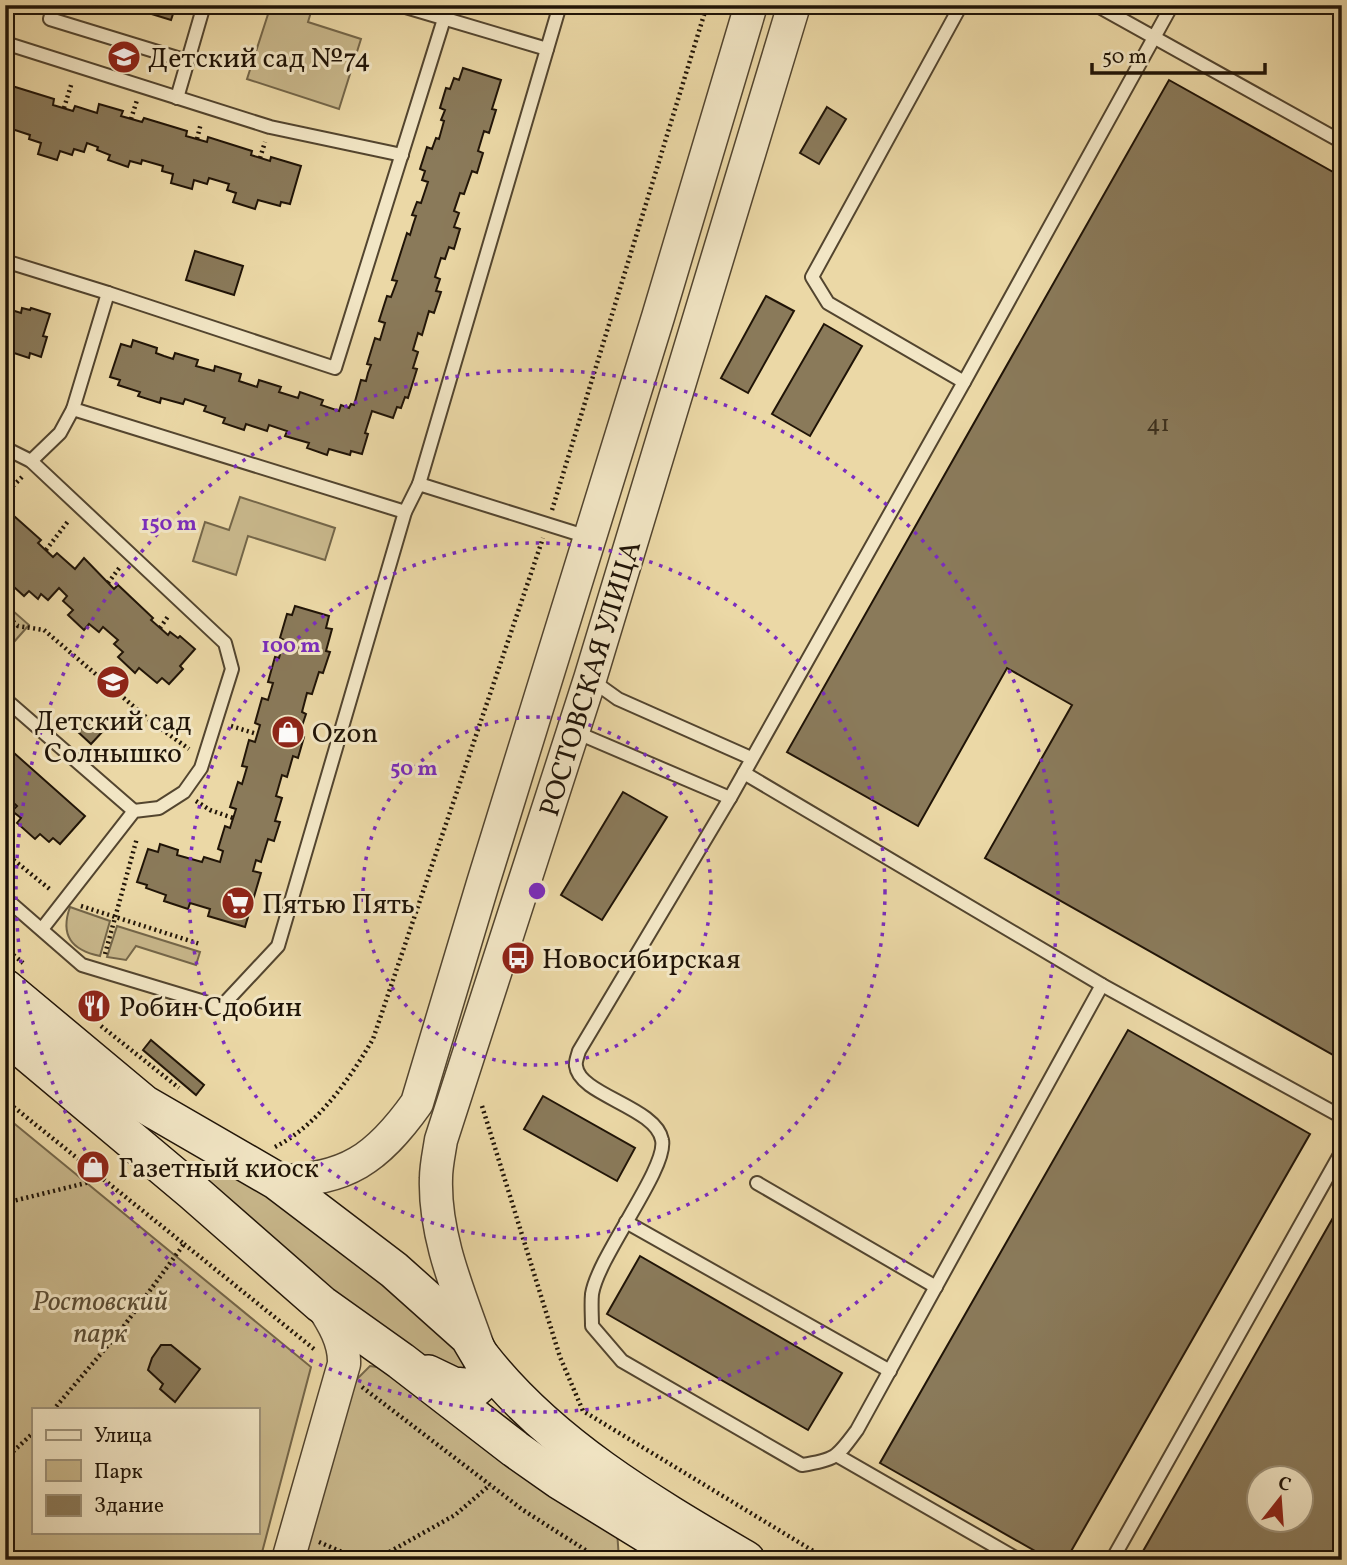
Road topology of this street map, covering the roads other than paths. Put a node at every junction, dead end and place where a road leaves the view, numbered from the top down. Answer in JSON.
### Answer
{"nodes":[{"id":1,"x":54,"y":5,"type":"edge"},
{"id":2,"x":204,"y":5,"type":"edge"},
{"id":3,"x":399,"y":5,"type":"edge"},
{"id":4,"x":560,"y":5,"type":"edge"},
{"id":5,"x":751,"y":5,"type":"edge"},
{"id":6,"x":794,"y":5,"type":"edge"},
{"id":7,"x":961,"y":5,"type":"edge"},
{"id":8,"x":1096,"y":5,"type":"edge"},
{"id":9,"x":1172,"y":5,"type":"edge"},
{"id":10,"x":444,"y":19,"type":"junction"},
{"id":11,"x":1154,"y":38,"type":"junction"},
{"id":12,"x":5,"y":43,"type":"edge"},
{"id":13,"x":547,"y":49,"type":"junction"},
{"id":14,"x":187,"y":61,"type":"junction"},
{"id":15,"x":177,"y":98,"type":"junction"},
{"id":16,"x":1342,"y":142,"type":"edge"},
{"id":17,"x":402,"y":155,"type":"junction"},
{"id":18,"x":5,"y":261,"type":"edge"},
{"id":19,"x":108,"y":293,"type":"junction"},
{"id":20,"x":964,"y":382,"type":"junction"},
{"id":21,"x":73,"y":410,"type":"junction"},
{"id":22,"x":5,"y":448,"type":"edge"},
{"id":23,"x":32,"y":463,"type":"junction"},
{"id":24,"x":419,"y":484,"type":"junction"},
{"id":25,"x":405,"y":512,"type":"junction"},
{"id":26,"x":591,"y":537,"type":"junction"},
{"id":27,"x":629,"y":549,"type":"junction"},
{"id":28,"x":590,"y":679,"type":"junction"},
{"id":29,"x":5,"y":699,"type":"edge"},
{"id":30,"x":573,"y":731,"type":"junction"},
{"id":31,"x":751,"y":758,"type":"junction"},
{"id":32,"x":744,"y":773,"type":"junction"},
{"id":33,"x":730,"y":798,"type":"junction"},
{"id":34,"x":139,"y":810,"type":"junction"},
{"id":35,"x":5,"y":898,"type":"edge"},
{"id":36,"x":42,"y":929,"type":"junction"},
{"id":37,"x":1102,"y":985,"type":"junction"},
{"id":38,"x":5,"y":988,"type":"edge"},
{"id":39,"x":5,"y":1034,"type":"edge"},
{"id":40,"x":1342,"y":1116,"type":"edge"},
{"id":41,"x":222,"y":1149,"type":"junction"},
{"id":42,"x":1342,"y":1151,"type":"edge"},
{"id":43,"x":274,"y":1165,"type":"junction"},
{"id":44,"x":757,"y":1183,"type":"dead end"},
{"id":45,"x":192,"y":1191,"type":"junction"},
{"id":46,"x":626,"y":1222,"type":"junction"},
{"id":47,"x":936,"y":1287,"type":"junction"},
{"id":48,"x":321,"y":1304,"type":"junction"},
{"id":49,"x":481,"y":1355,"type":"junction"},
{"id":50,"x":401,"y":1361,"type":"junction"},
{"id":51,"x":890,"y":1371,"type":"junction"},
{"id":52,"x":343,"y":1373,"type":"junction"},
{"id":53,"x":838,"y":1456,"type":"junction"},
{"id":54,"x":292,"y":1546,"type":"edge"},
{"id":55,"x":653,"y":1548,"type":"edge"},
{"id":56,"x":690,"y":1560,"type":"edge"},
{"id":57,"x":746,"y":1560,"type":"edge"},
{"id":58,"x":1019,"y":1560,"type":"edge"},
{"id":59,"x":1112,"y":1560,"type":"edge"}],
"edges":[{"from":1,"to":14,"type":"lane"},
{"from":2,"to":14,"type":"lane"},
{"from":3,"to":10,"type":"lane"},
{"from":4,"to":13,"type":"lane"},
{"from":5,"to":26,"type":"street","name":"РОСТОВСКАЯ УЛИЦА"},
{"from":6,"to":27,"type":"street","name":"РОСТОВСКАЯ УЛИЦА"},
{"from":7,"to":20,"type":"lane"},
{"from":8,"to":11,"type":"lane"},
{"from":9,"to":11,"type":"lane"},
{"from":10,"to":13,"type":"lane"},
{"from":10,"to":17,"type":"lane"},
{"from":11,"to":16,"type":"lane"},
{"from":11,"to":20,"type":"lane"},
{"from":12,"to":15,"type":"lane"},
{"from":13,"to":24,"type":"lane"},
{"from":14,"to":15,"type":"lane"},
{"from":15,"to":17,"type":"lane"},
{"from":17,"to":19,"type":"lane"},
{"from":18,"to":19,"type":"lane"},
{"from":19,"to":21,"type":"lane"},
{"from":20,"to":31,"type":"lane"},
{"from":21,"to":23,"type":"lane"},
{"from":21,"to":25,"type":"lane"},
{"from":22,"to":23,"type":"lane"},
{"from":23,"to":34,"type":"lane"},
{"from":24,"to":25,"type":"lane"},
{"from":24,"to":26,"type":"lane"},
{"from":25,"to":36,"type":"lane"},
{"from":26,"to":27,"type":"street"},
{"from":26,"to":43,"type":"street","name":"РОСТОВСКАЯ УЛИЦА"},
{"from":27,"to":28,"type":"street","name":"РОСТОВСКАЯ УЛИЦА"},
{"from":28,"to":30,"type":"street","name":"РОСТОВСКАЯ УЛИЦА"},
{"from":28,"to":31,"type":"lane"},
{"from":29,"to":34,"type":"lane"},
{"from":30,"to":33,"type":"lane"},
{"from":30,"to":49,"type":"street","name":"РОСТОВСКАЯ УЛИЦА"},
{"from":31,"to":32,"type":"lane"},
{"from":32,"to":33,"type":"lane"},
{"from":32,"to":37,"type":"lane"},
{"from":33,"to":46,"type":"lane"},
{"from":34,"to":36,"type":"lane"},
{"from":35,"to":36,"type":"lane"},
{"from":37,"to":40,"type":"lane"},
{"from":37,"to":47,"type":"lane"},
{"from":38,"to":41,"type":"main road"},
{"from":39,"to":45,"type":"main road"},
{"from":41,"to":43,"type":"main road"},
{"from":41,"to":45,"type":"main road"},
{"from":42,"to":59,"type":"lane"},
{"from":43,"to":49,"type":"main road"},
{"from":44,"to":47,"type":"lane"},
{"from":45,"to":48,"type":"main road"},
{"from":46,"to":51,"type":"lane"},
{"from":46,"to":53,"type":"lane"},
{"from":47,"to":51,"type":"lane"},
{"from":48,"to":50,"type":"main road"},
{"from":48,"to":52,"type":"street"},
{"from":49,"to":50,"type":"main road"},
{"from":49,"to":57,"type":"main road"},
{"from":50,"to":52,"type":"street"},
{"from":50,"to":55,"type":"main road"},
{"from":51,"to":53,"type":"lane"},
{"from":52,"to":54,"type":"street"},
{"from":53,"to":58,"type":"lane"},
{"from":55,"to":56,"type":"main road"}]}
